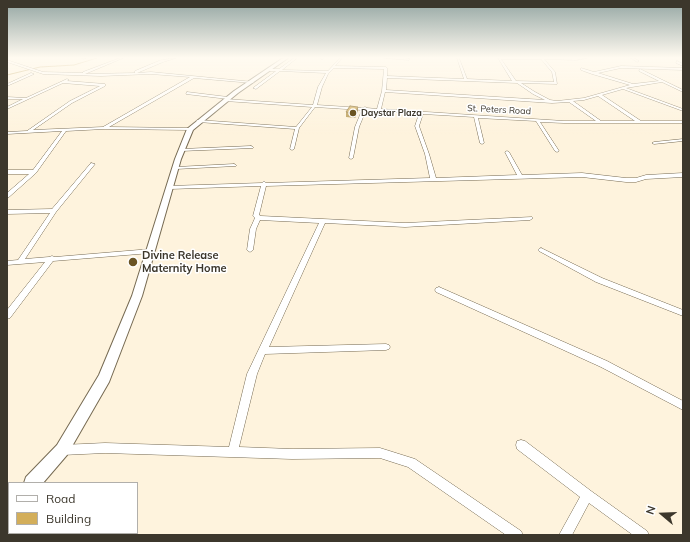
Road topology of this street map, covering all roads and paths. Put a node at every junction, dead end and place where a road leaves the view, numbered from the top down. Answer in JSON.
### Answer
{"nodes":[{"id":1,"x":60,"y":83,"type":"edge"},
{"id":2,"x":81,"y":83,"type":"edge"},
{"id":3,"x":181,"y":83,"type":"edge"},
{"id":4,"x":242,"y":83,"type":"edge"},
{"id":5,"x":256,"y":83,"type":"edge"},
{"id":6,"x":322,"y":83,"type":"edge"},
{"id":7,"x":385,"y":83,"type":"edge"},
{"id":8,"x":518,"y":83,"type":"edge"},
{"id":9,"x":627,"y":83,"type":"edge"},
{"id":10,"x":646,"y":83,"type":"edge"},
{"id":11,"x":668,"y":83,"type":"edge"},
{"id":12,"x":253,"y":85,"type":"junction"},
{"id":13,"x":633,"y":85,"type":"junction"},
{"id":14,"x":623,"y":88,"type":"junction"},
{"id":15,"x":384,"y":91,"type":"junction"},
{"id":16,"x":683,"y":91,"type":"edge"},
{"id":17,"x":188,"y":93,"type":"dead end"},
{"id":18,"x":599,"y":95,"type":"junction"},
{"id":19,"x":7,"y":98,"type":"edge"},
{"id":20,"x":26,"y":98,"type":"junction"},
{"id":21,"x":226,"y":99,"type":"junction"},
{"id":22,"x":570,"y":101,"type":"junction"},
{"id":23,"x":552,"y":102,"type":"junction"},
{"id":24,"x":315,"y":105,"type":"junction"},
{"id":25,"x":7,"y":108,"type":"edge"},
{"id":26,"x":365,"y":108,"type":"junction"},
{"id":27,"x":379,"y":109,"type":"junction"},
{"id":28,"x":682,"y":109,"type":"edge"},
{"id":29,"x":421,"y":113,"type":"junction"},
{"id":30,"x":476,"y":117,"type":"junction"},
{"id":31,"x":537,"y":120,"type":"junction"},
{"id":32,"x":198,"y":122,"type":"junction"},
{"id":33,"x":600,"y":122,"type":"junction"},
{"id":34,"x":641,"y":122,"type":"junction"},
{"id":35,"x":683,"y":122,"type":"edge"},
{"id":36,"x":104,"y":128,"type":"junction"},
{"id":37,"x":298,"y":128,"type":"junction"},
{"id":38,"x":65,"y":130,"type":"junction"},
{"id":39,"x":190,"y":130,"type":"junction"},
{"id":40,"x":28,"y":132,"type":"junction"},
{"id":41,"x":7,"y":133,"type":"edge"},
{"id":42,"x":683,"y":140,"type":"edge"},
{"id":43,"x":482,"y":143,"type":"dead end"},
{"id":44,"x":654,"y":143,"type":"dead end"},
{"id":45,"x":251,"y":147,"type":"dead end"},
{"id":46,"x":292,"y":149,"type":"dead end"},
{"id":47,"x":181,"y":150,"type":"junction"},
{"id":48,"x":557,"y":151,"type":"dead end"},
{"id":49,"x":507,"y":152,"type":"dead end"},
{"id":50,"x":351,"y":158,"type":"dead end"},
{"id":51,"x":93,"y":164,"type":"dead end"},
{"id":52,"x":234,"y":165,"type":"dead end"},
{"id":53,"x":176,"y":168,"type":"junction"},
{"id":54,"x":7,"y":172,"type":"edge"},
{"id":55,"x":34,"y":172,"type":"junction"},
{"id":56,"x":683,"y":175,"type":"edge"},
{"id":57,"x":520,"y":177,"type":"junction"},
{"id":58,"x":433,"y":178,"type":"junction"},
{"id":59,"x":264,"y":183,"type":"junction"},
{"id":60,"x":170,"y":188,"type":"junction"},
{"id":61,"x":7,"y":196,"type":"edge"},
{"id":62,"x":7,"y":212,"type":"edge"},
{"id":63,"x":54,"y":212,"type":"junction"},
{"id":64,"x":258,"y":217,"type":"junction"},
{"id":65,"x":530,"y":218,"type":"dead end"},
{"id":66,"x":323,"y":221,"type":"junction"},
{"id":67,"x":250,"y":250,"type":"dead end"},
{"id":68,"x":541,"y":250,"type":"dead end"},
{"id":69,"x":150,"y":251,"type":"junction"},
{"id":70,"x":52,"y":258,"type":"junction"},
{"id":71,"x":7,"y":262,"type":"edge"},
{"id":72,"x":20,"y":262,"type":"junction"},
{"id":73,"x":439,"y":290,"type":"dead end"},
{"id":74,"x":683,"y":313,"type":"edge"},
{"id":75,"x":7,"y":316,"type":"edge"},
{"id":76,"x":386,"y":347,"type":"dead end"},
{"id":77,"x":262,"y":351,"type":"junction"},
{"id":78,"x":683,"y":406,"type":"edge"},
{"id":79,"x":521,"y":444,"type":"dead end"},
{"id":80,"x":62,"y":450,"type":"junction"},
{"id":81,"x":233,"y":452,"type":"junction"},
{"id":82,"x":33,"y":482,"type":"edge"},
{"id":83,"x":587,"y":495,"type":"junction"},
{"id":84,"x":517,"y":535,"type":"edge"},
{"id":85,"x":565,"y":535,"type":"edge"},
{"id":86,"x":643,"y":535,"type":"edge"}],
"edges":[{"from":1,"to":20,"type":"street"},
{"from":2,"to":40,"type":"street"},
{"from":3,"to":36,"type":"street"},
{"from":4,"to":12,"type":"street"},
{"from":5,"to":12,"type":"main road"},
{"from":6,"to":24,"type":"street"},
{"from":7,"to":15,"type":"street"},
{"from":8,"to":23,"type":"street"},
{"from":9,"to":13,"type":"street"},
{"from":10,"to":13,"type":"street"},
{"from":11,"to":16,"type":"street"},
{"from":12,"to":21,"type":"main road"},
{"from":13,"to":14,"type":"street"},
{"from":14,"to":18,"type":"street"},
{"from":14,"to":28,"type":"street"},
{"from":15,"to":23,"type":"street"},
{"from":15,"to":27,"type":"street"},
{"from":17,"to":21,"type":"street","name":"St. Peters Road"},
{"from":18,"to":22,"type":"street"},
{"from":18,"to":34,"type":"street"},
{"from":19,"to":20,"type":"street"},
{"from":20,"to":25,"type":"street"},
{"from":21,"to":24,"type":"street","name":"St. Peters Road"},
{"from":21,"to":32,"type":"main road"},
{"from":22,"to":23,"type":"street"},
{"from":22,"to":33,"type":"street"},
{"from":24,"to":26,"type":"street","name":"St. Peters Road"},
{"from":24,"to":37,"type":"street"},
{"from":26,"to":27,"type":"street","name":"St. Peters Road"},
{"from":26,"to":50,"type":"street"},
{"from":27,"to":29,"type":"street","name":"St. Peters Road"},
{"from":29,"to":30,"type":"street","name":"St. Peters Road"},
{"from":29,"to":58,"type":"street"},
{"from":30,"to":31,"type":"street","name":"St. Peters Road"},
{"from":30,"to":43,"type":"street"},
{"from":31,"to":33,"type":"street","name":"St. Peters Road"},
{"from":31,"to":48,"type":"street"},
{"from":32,"to":37,"type":"street"},
{"from":32,"to":39,"type":"main road"},
{"from":33,"to":34,"type":"street","name":"St. Peters Road"},
{"from":34,"to":35,"type":"street","name":"St. Peters Road"},
{"from":36,"to":38,"type":"street"},
{"from":36,"to":39,"type":"street"},
{"from":37,"to":46,"type":"street"},
{"from":38,"to":40,"type":"street"},
{"from":38,"to":55,"type":"street"},
{"from":39,"to":47,"type":"main road"},
{"from":40,"to":41,"type":"street"},
{"from":42,"to":44,"type":"street"},
{"from":45,"to":47,"type":"street"},
{"from":47,"to":53,"type":"main road"},
{"from":49,"to":57,"type":"street"},
{"from":51,"to":63,"type":"street"},
{"from":52,"to":53,"type":"street"},
{"from":53,"to":60,"type":"main road"},
{"from":54,"to":55,"type":"street"},
{"from":55,"to":61,"type":"street"},
{"from":56,"to":57,"type":"street"},
{"from":57,"to":58,"type":"street"},
{"from":58,"to":59,"type":"street"},
{"from":59,"to":60,"type":"street"},
{"from":59,"to":64,"type":"street"},
{"from":60,"to":69,"type":"main road"},
{"from":62,"to":63,"type":"street"},
{"from":63,"to":72,"type":"street"},
{"from":64,"to":66,"type":"street"},
{"from":64,"to":67,"type":"street"},
{"from":65,"to":66,"type":"street"},
{"from":66,"to":77,"type":"street"},
{"from":68,"to":74,"type":"street"},
{"from":69,"to":70,"type":"street"},
{"from":69,"to":80,"type":"main road"},
{"from":70,"to":72,"type":"street"},
{"from":70,"to":75,"type":"street"},
{"from":71,"to":72,"type":"street"},
{"from":73,"to":78,"type":"street"},
{"from":76,"to":77,"type":"street"},
{"from":77,"to":81,"type":"street"},
{"from":79,"to":83,"type":"street"},
{"from":80,"to":81,"type":"street"},
{"from":80,"to":82,"type":"main road"},
{"from":81,"to":84,"type":"street"},
{"from":83,"to":85,"type":"street"},
{"from":83,"to":86,"type":"street"}]}
